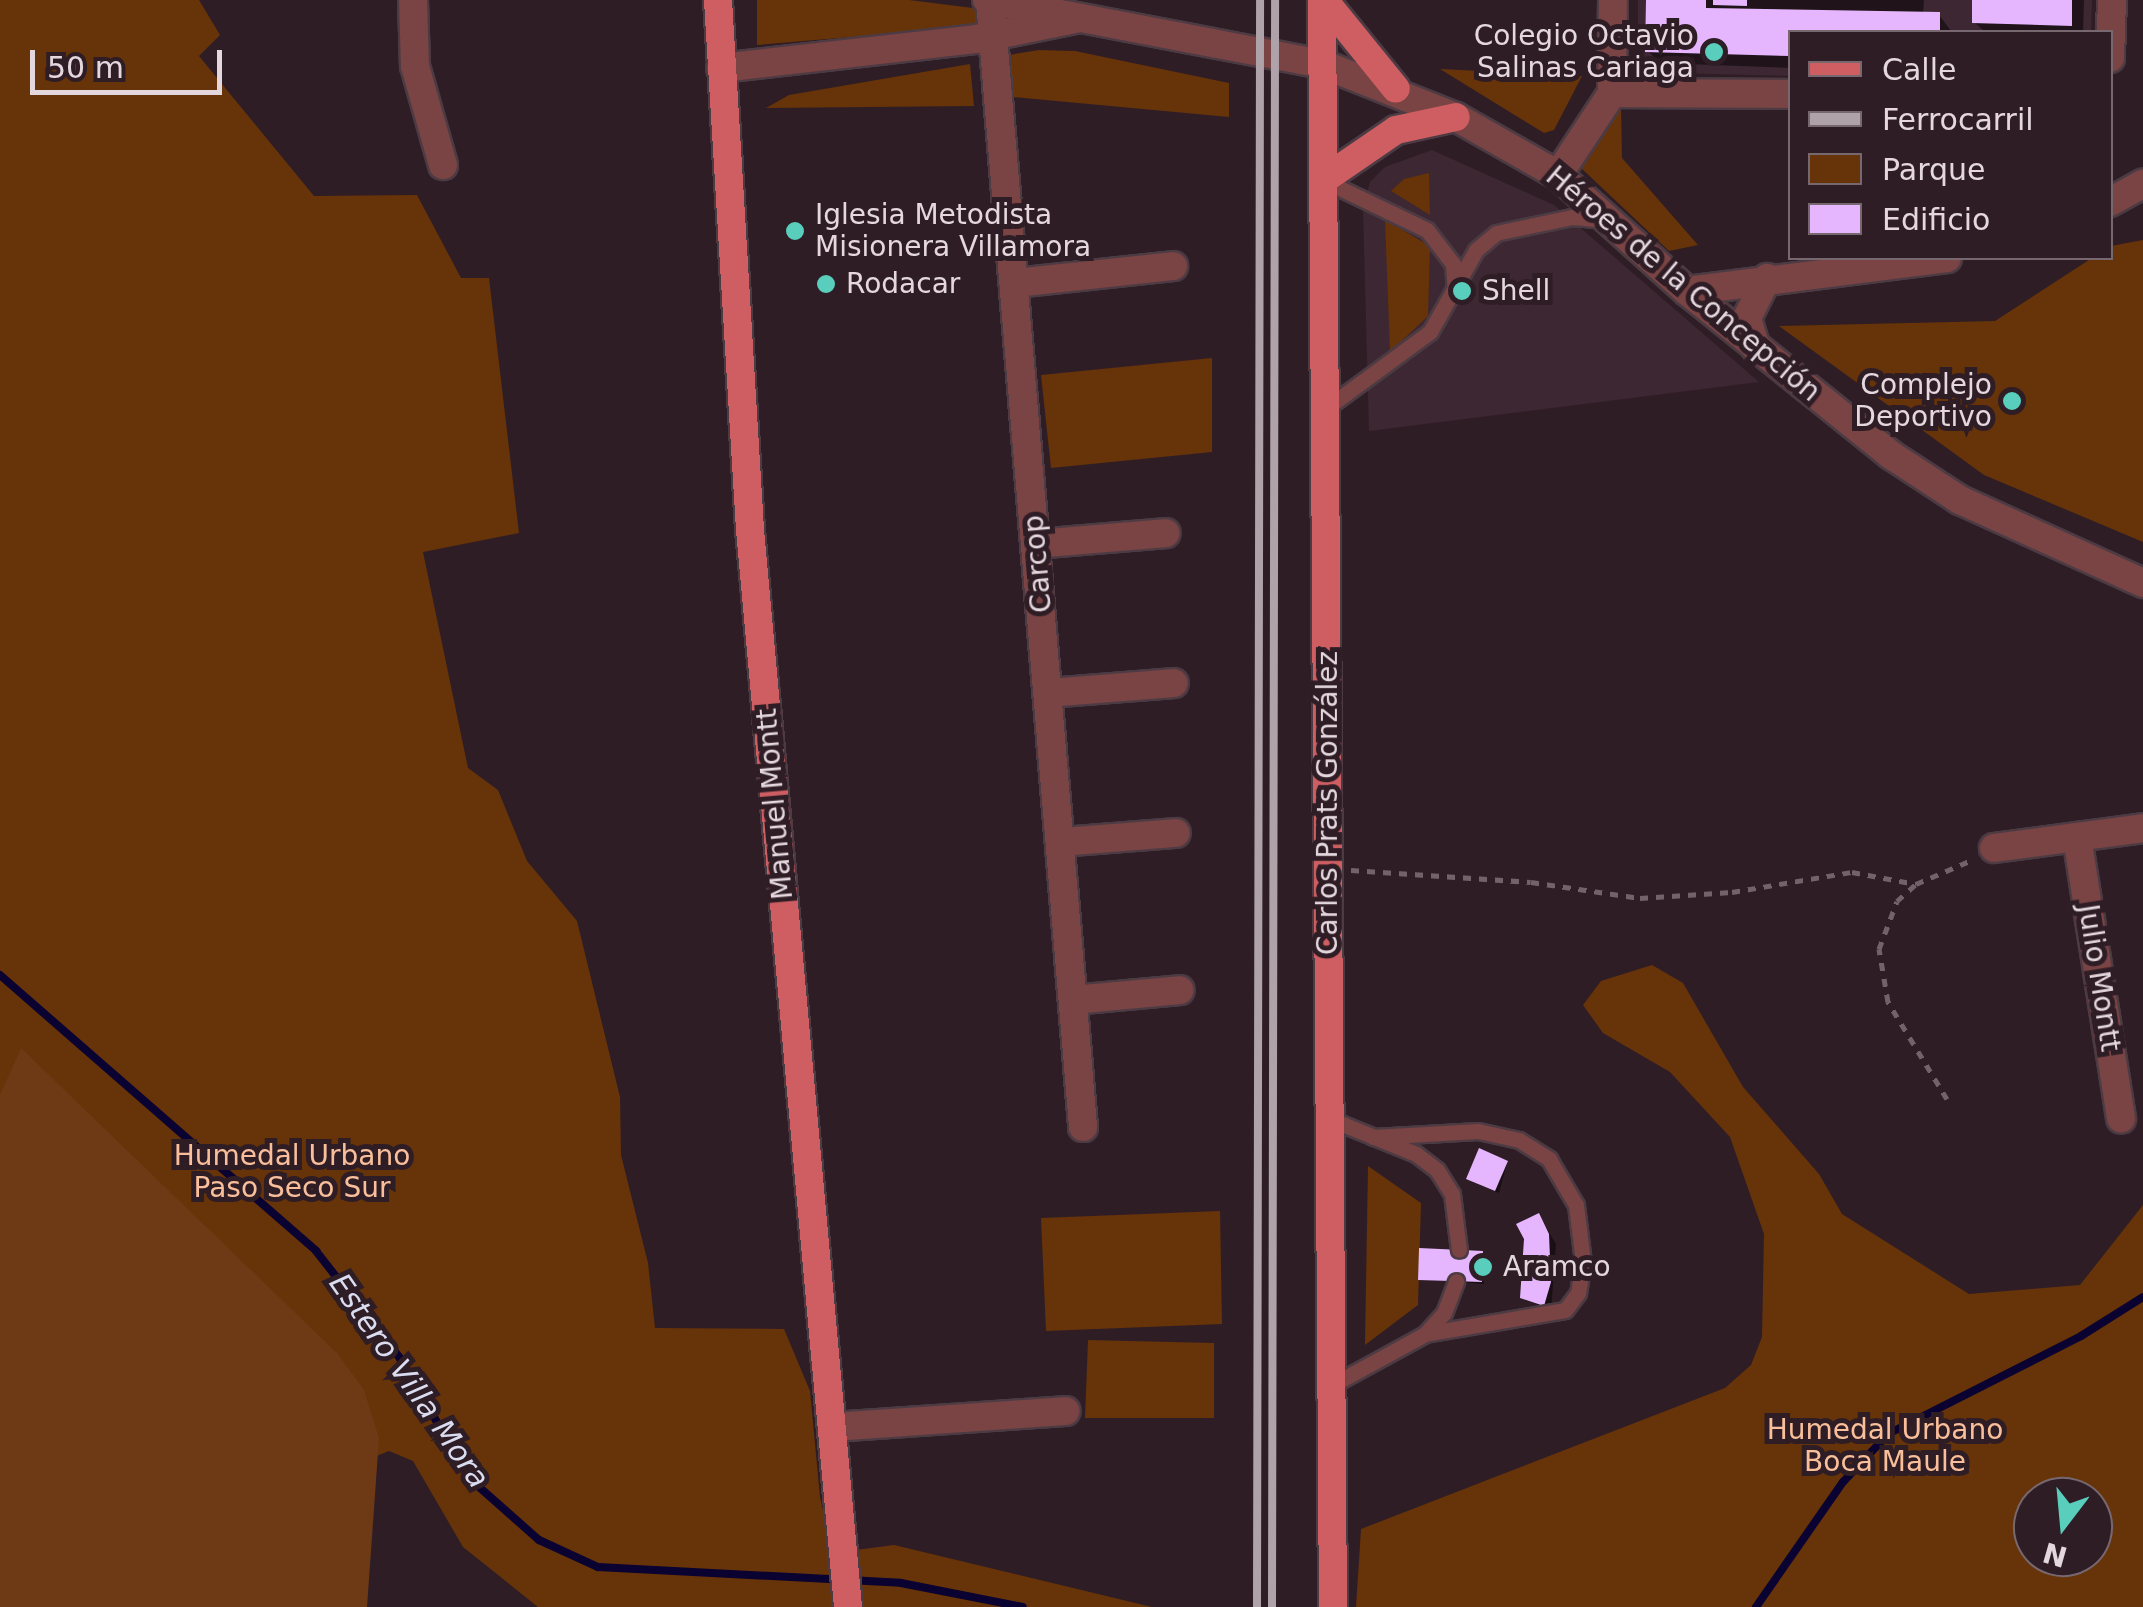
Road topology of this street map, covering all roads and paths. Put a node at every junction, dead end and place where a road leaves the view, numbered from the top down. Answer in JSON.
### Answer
{"nodes":[{"id":1,"x":413,"y":0,"type":"edge"},
{"id":2,"x":718,"y":0,"type":"edge"},
{"id":3,"x":988,"y":0,"type":"edge"},
{"id":4,"x":1323,"y":0,"type":"edge"},
{"id":5,"x":1613,"y":0,"type":"edge"},
{"id":6,"x":2112,"y":0,"type":"edge"},
{"id":7,"x":1080,"y":18,"type":"junction"},
{"id":8,"x":2111,"y":30,"type":"edge"},
{"id":9,"x":995,"y":36,"type":"junction"},
{"id":10,"x":1322,"y":64,"type":"junction"},
{"id":11,"x":721,"y":68,"type":"junction"},
{"id":12,"x":1396,"y":89,"type":"junction"},
{"id":13,"x":1612,"y":93,"type":"junction"},
{"id":14,"x":1788,"y":94,"type":"edge"},
{"id":15,"x":1456,"y":117,"type":"junction"},
{"id":16,"x":444,"y":165,"type":"dead end"},
{"id":17,"x":1558,"y":174,"type":"junction"},
{"id":18,"x":1323,"y":180,"type":"junction"},
{"id":19,"x":2143,"y":184,"type":"edge"},
{"id":20,"x":2113,"y":200,"type":"edge"},
{"id":21,"x":1616,"y":222,"type":"junction"},
{"id":22,"x":1929,"y":260,"type":"edge"},
{"id":23,"x":1172,"y":266,"type":"dead end"},
{"id":24,"x":1767,"y":278,"type":"junction"},
{"id":25,"x":1015,"y":283,"type":"junction"},
{"id":26,"x":1455,"y":291,"type":"junction"},
{"id":27,"x":1687,"y":291,"type":"junction"},
{"id":28,"x":1756,"y":348,"type":"junction"},
{"id":29,"x":1325,"y":409,"type":"junction"},
{"id":30,"x":1166,"y":533,"type":"dead end"},
{"id":31,"x":1036,"y":544,"type":"junction"},
{"id":32,"x":2143,"y":584,"type":"edge"},
{"id":33,"x":1174,"y":682,"type":"dead end"},
{"id":34,"x":1048,"y":693,"type":"junction"},
{"id":35,"x":2143,"y":828,"type":"edge"},
{"id":36,"x":1176,"y":832,"type":"dead end"},
{"id":37,"x":2077,"y":838,"type":"junction"},
{"id":38,"x":1060,"y":842,"type":"junction"},
{"id":39,"x":1994,"y":848,"type":"joint"},
{"id":40,"x":1328,"y":869,"type":"junction"},
{"id":41,"x":1916,"y":884,"type":"junction"},
{"id":42,"x":1180,"y":990,"type":"dead end"},
{"id":43,"x":1073,"y":1000,"type":"junction"},
{"id":44,"x":1947,"y":1099,"type":"dead end"},
{"id":45,"x":1330,"y":1119,"type":"junction"},
{"id":46,"x":2121,"y":1119,"type":"dead end"},
{"id":47,"x":1083,"y":1127,"type":"dead end"},
{"id":48,"x":1373,"y":1136,"type":"junction"},
{"id":49,"x":1459,"y":1250,"type":"dead end"},
{"id":50,"x":1456,"y":1281,"type":"dead end"},
{"id":51,"x":1425,"y":1334,"type":"junction"},
{"id":52,"x":1332,"y":1384,"type":"junction"},
{"id":53,"x":1065,"y":1411,"type":"dead end"},
{"id":54,"x":832,"y":1426,"type":"junction"},
{"id":55,"x":848,"y":1607,"type":"edge"},
{"id":56,"x":1333,"y":1607,"type":"edge"}],
"edges":[{"from":1,"to":16,"type":"street"},
{"from":2,"to":11,"type":"main road","name":"Manuel Montt"},
{"from":3,"to":7,"type":"street","name":"Héroes de la Concepción"},
{"from":3,"to":9,"type":"street","name":"Carcop"},
{"from":4,"to":10,"type":"main road","name":"Carlos Prats González"},
{"from":4,"to":12,"type":"main road"},
{"from":5,"to":13,"type":"street"},
{"from":6,"to":8,"type":"street"},
{"from":7,"to":9,"type":"street","name":"Héroes de la Concepción"},
{"from":7,"to":10,"type":"street","name":"Héroes de la Concepción"},
{"from":9,"to":11,"type":"street","name":"Héroes de la Concepción"},
{"from":9,"to":25,"type":"street","name":"Carcop"},
{"from":10,"to":12,"type":"street","name":"Héroes de la Concepción"},
{"from":10,"to":18,"type":"main road","name":"Carlos Prats González"},
{"from":11,"to":54,"type":"main road","name":"Manuel Montt"},
{"from":12,"to":15,"type":"street","name":"Héroes de la Concepción"},
{"from":13,"to":14,"type":"street"},
{"from":13,"to":17,"type":"street"},
{"from":15,"to":17,"type":"street","name":"Héroes de la Concepción"},
{"from":15,"to":18,"type":"main road"},
{"from":17,"to":21,"type":"street","name":"Héroes de la Concepción"},
{"from":18,"to":26,"type":"lane"},
{"from":18,"to":29,"type":"main road","name":"Carlos Prats González"},
{"from":19,"to":20,"type":"street"},
{"from":21,"to":26,"type":"lane"},
{"from":21,"to":27,"type":"street","name":"Héroes de la Concepción"},
{"from":22,"to":24,"type":"street"},
{"from":23,"to":25,"type":"street"},
{"from":24,"to":27,"type":"street"},
{"from":24,"to":28,"type":"street"},
{"from":25,"to":31,"type":"street","name":"Carcop"},
{"from":26,"to":29,"type":"lane"},
{"from":27,"to":28,"type":"street","name":"Héroes de la Concepción"},
{"from":28,"to":32,"type":"street","name":"Héroes de la Concepción"},
{"from":29,"to":40,"type":"main road","name":"Carlos Prats González"},
{"from":30,"to":31,"type":"street"},
{"from":31,"to":34,"type":"street","name":"Carcop"},
{"from":33,"to":34,"type":"street"},
{"from":34,"to":38,"type":"street","name":"Carcop"},
{"from":35,"to":37,"type":"street"},
{"from":36,"to":38,"type":"street"},
{"from":37,"to":39,"type":"street"},
{"from":37,"to":46,"type":"street","name":"Julio Montt"},
{"from":38,"to":43,"type":"street","name":"Carcop"},
{"from":39,"to":41,"type":"path"},
{"from":40,"to":41,"type":"path"},
{"from":40,"to":45,"type":"main road","name":"Carlos Prats González"},
{"from":41,"to":44,"type":"path"},
{"from":42,"to":43,"type":"street"},
{"from":43,"to":47,"type":"street","name":"Carcop"},
{"from":45,"to":48,"type":"lane"},
{"from":45,"to":52,"type":"main road","name":"Carlos Prats González"},
{"from":48,"to":49,"type":"lane"},
{"from":48,"to":51,"type":"lane"},
{"from":50,"to":51,"type":"lane"},
{"from":51,"to":52,"type":"lane"},
{"from":52,"to":56,"type":"main road","name":"Carlos Prats González"},
{"from":53,"to":54,"type":"street"},
{"from":54,"to":55,"type":"main road","name":"Manuel Montt"}]}
